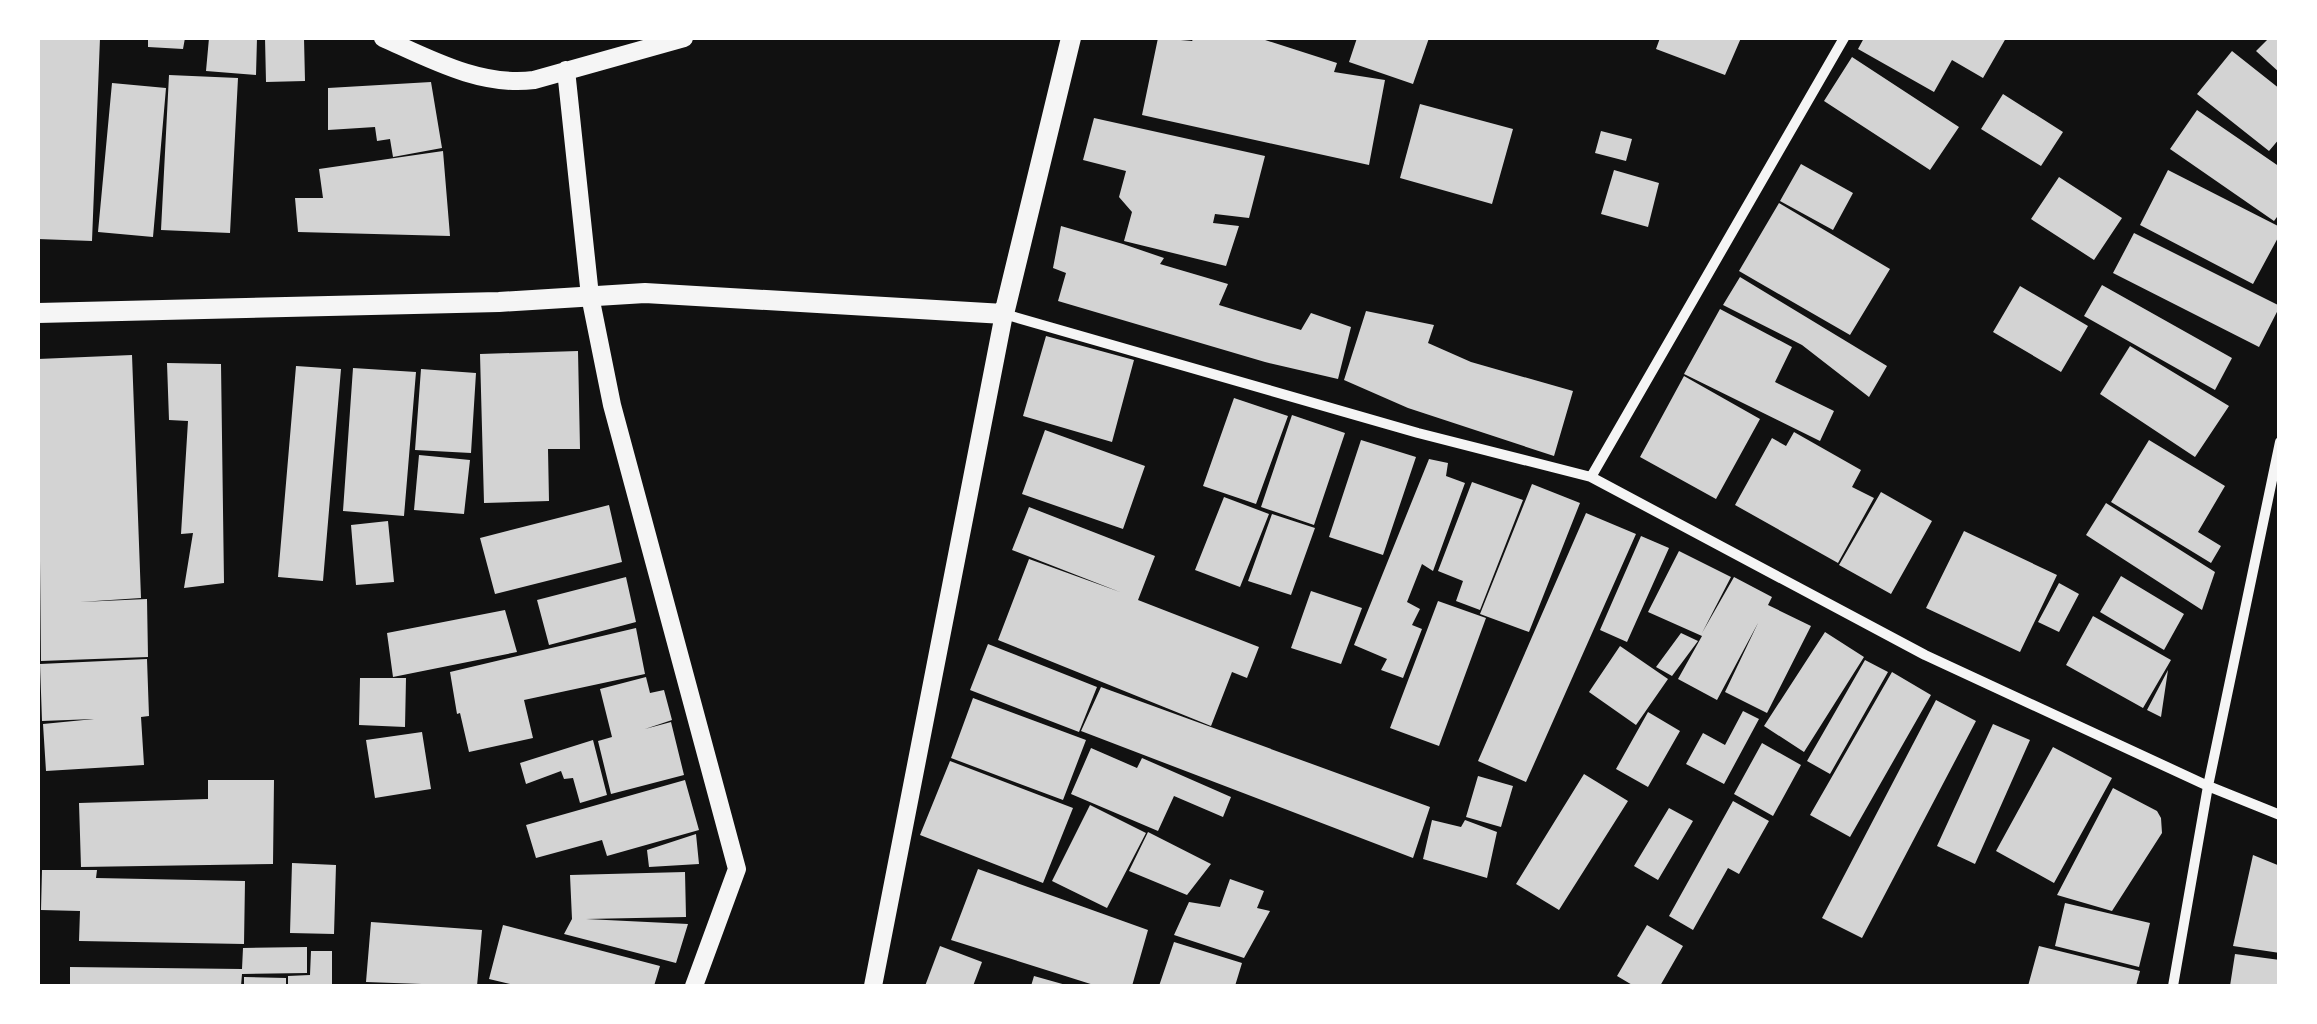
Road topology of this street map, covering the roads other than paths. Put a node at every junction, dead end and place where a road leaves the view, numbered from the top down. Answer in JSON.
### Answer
{"nodes":[{"id":1,"x":383,"y":38,"type":"edge"},
{"id":2,"x":684,"y":38,"type":"edge"},
{"id":3,"x":1071,"y":38,"type":"edge"},
{"id":4,"x":1844,"y":38,"type":"edge"},
{"id":5,"x":566,"y":70,"type":"junction"},
{"id":6,"x":590,"y":296,"type":"junction"},
{"id":7,"x":38,"y":313,"type":"edge"},
{"id":8,"x":1004,"y":314,"type":"junction"},
{"id":9,"x":2280,"y":442,"type":"edge"},
{"id":10,"x":1591,"y":477,"type":"junction"},
{"id":11,"x":2208,"y":786,"type":"junction"},
{"id":12,"x":2280,"y":816,"type":"edge"},
{"id":13,"x":694,"y":986,"type":"edge"},
{"id":14,"x":874,"y":986,"type":"edge"},
{"id":15,"x":2173,"y":986,"type":"edge"}],
"edges":[{"from":1,"to":5,"type":"street"},
{"from":2,"to":5,"type":"street"},
{"from":3,"to":8,"type":"main road"},
{"from":4,"to":10,"type":"street"},
{"from":5,"to":6,"type":"street"},
{"from":6,"to":7,"type":"main road"},
{"from":6,"to":8,"type":"main road"},
{"from":6,"to":13,"type":"street"},
{"from":8,"to":10,"type":"street"},
{"from":8,"to":14,"type":"street"},
{"from":9,"to":11,"type":"street"},
{"from":10,"to":11,"type":"street"},
{"from":11,"to":12,"type":"street"},
{"from":11,"to":15,"type":"street"}]}
